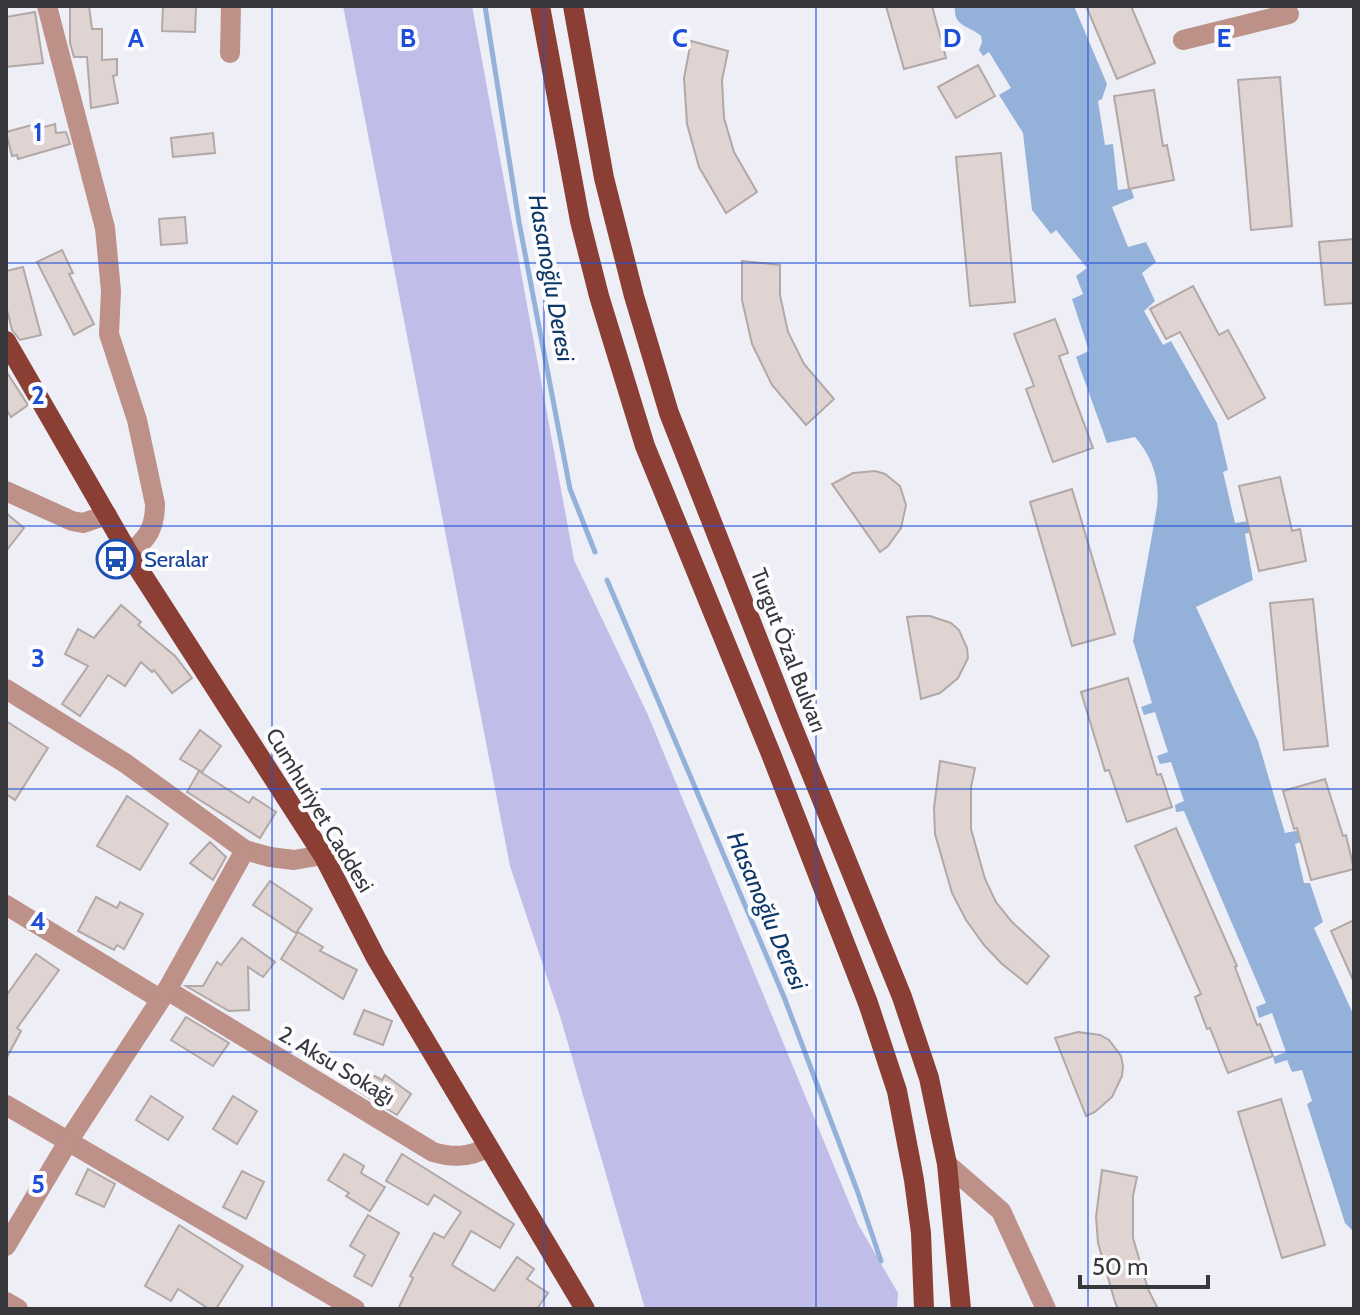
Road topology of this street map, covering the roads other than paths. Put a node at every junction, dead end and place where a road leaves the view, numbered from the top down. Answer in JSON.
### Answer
{"nodes":[{"id":1,"x":47,"y":6,"type":"edge"},
{"id":2,"x":231,"y":6,"type":"edge"},
{"id":3,"x":540,"y":6,"type":"edge"},
{"id":4,"x":573,"y":6,"type":"edge"},
{"id":5,"x":1289,"y":14,"type":"dead end"},
{"id":6,"x":1183,"y":40,"type":"dead end"},
{"id":7,"x":230,"y":53,"type":"dead end"},
{"id":8,"x":6,"y":341,"type":"edge"},
{"id":9,"x":6,"y":491,"type":"edge"},
{"id":10,"x":107,"y":515,"type":"junction"},
{"id":11,"x":129,"y":554,"type":"junction"},
{"id":12,"x":6,"y":689,"type":"edge"},
{"id":13,"x":245,"y":850,"type":"junction"},
{"id":14,"x":323,"y":855,"type":"junction"},
{"id":15,"x":6,"y":905,"type":"edge"},
{"id":16,"x":164,"y":995,"type":"junction"},
{"id":17,"x":6,"y":1105,"type":"edge"},
{"id":18,"x":69,"y":1140,"type":"junction"},
{"id":19,"x":487,"y":1148,"type":"junction"},
{"id":20,"x":947,"y":1164,"type":"junction"},
{"id":21,"x":6,"y":1246,"type":"edge"},
{"id":22,"x":6,"y":1302,"type":"edge"},
{"id":23,"x":18,"y":1309,"type":"edge"},
{"id":24,"x":355,"y":1309,"type":"edge"},
{"id":25,"x":585,"y":1309,"type":"edge"},
{"id":26,"x":924,"y":1309,"type":"edge"},
{"id":27,"x":961,"y":1309,"type":"edge"},
{"id":28,"x":1046,"y":1309,"type":"edge"}],
"edges":[{"from":1,"to":11,"type":"street"},
{"from":2,"to":7,"type":"street"},
{"from":3,"to":26,"type":"main road"},
{"from":4,"to":20,"type":"main road","name":"Turgut Özal Bulvarı"},
{"from":5,"to":6,"type":"street"},
{"from":8,"to":10,"type":"main road","name":"Cumhuriyet Caddesi"},
{"from":9,"to":10,"type":"street"},
{"from":10,"to":11,"type":"main road","name":"Cumhuriyet Caddesi"},
{"from":11,"to":14,"type":"main road","name":"Cumhuriyet Caddesi"},
{"from":12,"to":13,"type":"street"},
{"from":13,"to":14,"type":"street"},
{"from":13,"to":16,"type":"street"},
{"from":14,"to":19,"type":"main road","name":"Cumhuriyet Caddesi"},
{"from":15,"to":16,"type":"street","name":"2. Aksu Sokağı"},
{"from":16,"to":18,"type":"street"},
{"from":16,"to":19,"type":"street","name":"2. Aksu Sokağı"},
{"from":17,"to":18,"type":"street"},
{"from":18,"to":21,"type":"street"},
{"from":18,"to":24,"type":"street"},
{"from":19,"to":25,"type":"main road","name":"Cumhuriyet Caddesi"},
{"from":20,"to":27,"type":"main road","name":"Turgut Özal Bulvarı"},
{"from":20,"to":28,"type":"street"},
{"from":22,"to":23,"type":"street"}]}
